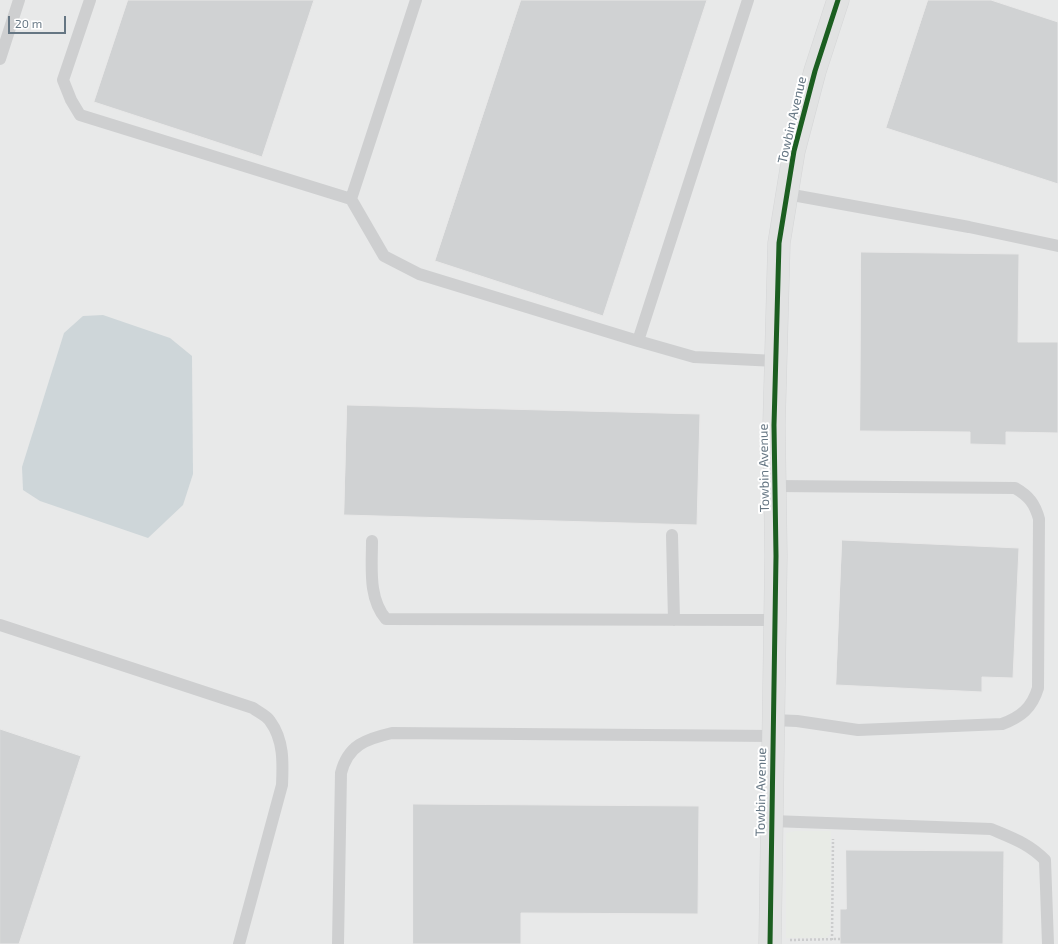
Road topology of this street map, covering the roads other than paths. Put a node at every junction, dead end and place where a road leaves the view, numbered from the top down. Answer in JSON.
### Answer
{"nodes":[{"id":1,"x":19,"y":0,"type":"edge"},
{"id":2,"x":90,"y":0,"type":"edge"},
{"id":3,"x":416,"y":0,"type":"edge"},
{"id":4,"x":748,"y":0,"type":"edge"},
{"id":5,"x":838,"y":0,"type":"edge"},
{"id":6,"x":0,"y":58,"type":"edge"},
{"id":7,"x":787,"y":194,"type":"junction"},
{"id":8,"x":351,"y":199,"type":"junction"},
{"id":9,"x":1058,"y":246,"type":"edge"},
{"id":10,"x":638,"y":341,"type":"junction"},
{"id":11,"x":776,"y":361,"type":"junction"},
{"id":12,"x":775,"y":486,"type":"junction"},
{"id":13,"x":672,"y":535,"type":"dead end"},
{"id":14,"x":372,"y":541,"type":"dead end"},
{"id":15,"x":674,"y":620,"type":"junction"},
{"id":16,"x":775,"y":620,"type":"junction"},
{"id":17,"x":0,"y":625,"type":"edge"},
{"id":18,"x":773,"y":728,"type":"junction"},
{"id":19,"x":772,"y":821,"type":"junction"},
{"id":20,"x":770,"y":942,"type":"edge"},
{"id":21,"x":239,"y":944,"type":"edge"},
{"id":22,"x":338,"y":944,"type":"edge"},
{"id":23,"x":1048,"y":944,"type":"edge"}],
"edges":[{"from":1,"to":6,"type":"lane"},
{"from":2,"to":8,"type":"lane"},
{"from":3,"to":8,"type":"lane"},
{"from":4,"to":10,"type":"lane"},
{"from":5,"to":7,"type":"street","name":"Towbin Avenue"},
{"from":7,"to":9,"type":"lane"},
{"from":7,"to":11,"type":"street","name":"Towbin Avenue"},
{"from":8,"to":10,"type":"lane"},
{"from":10,"to":11,"type":"lane"},
{"from":11,"to":12,"type":"street","name":"Towbin Avenue"},
{"from":12,"to":16,"type":"street","name":"Towbin Avenue"},
{"from":12,"to":18,"type":"lane"},
{"from":13,"to":15,"type":"lane"},
{"from":14,"to":15,"type":"lane"},
{"from":15,"to":16,"type":"lane"},
{"from":16,"to":18,"type":"street","name":"Towbin Avenue"},
{"from":17,"to":21,"type":"lane"},
{"from":18,"to":19,"type":"street","name":"Towbin Avenue"},
{"from":18,"to":22,"type":"lane"},
{"from":19,"to":20,"type":"street","name":"Towbin Avenue"},
{"from":19,"to":23,"type":"lane"}]}
